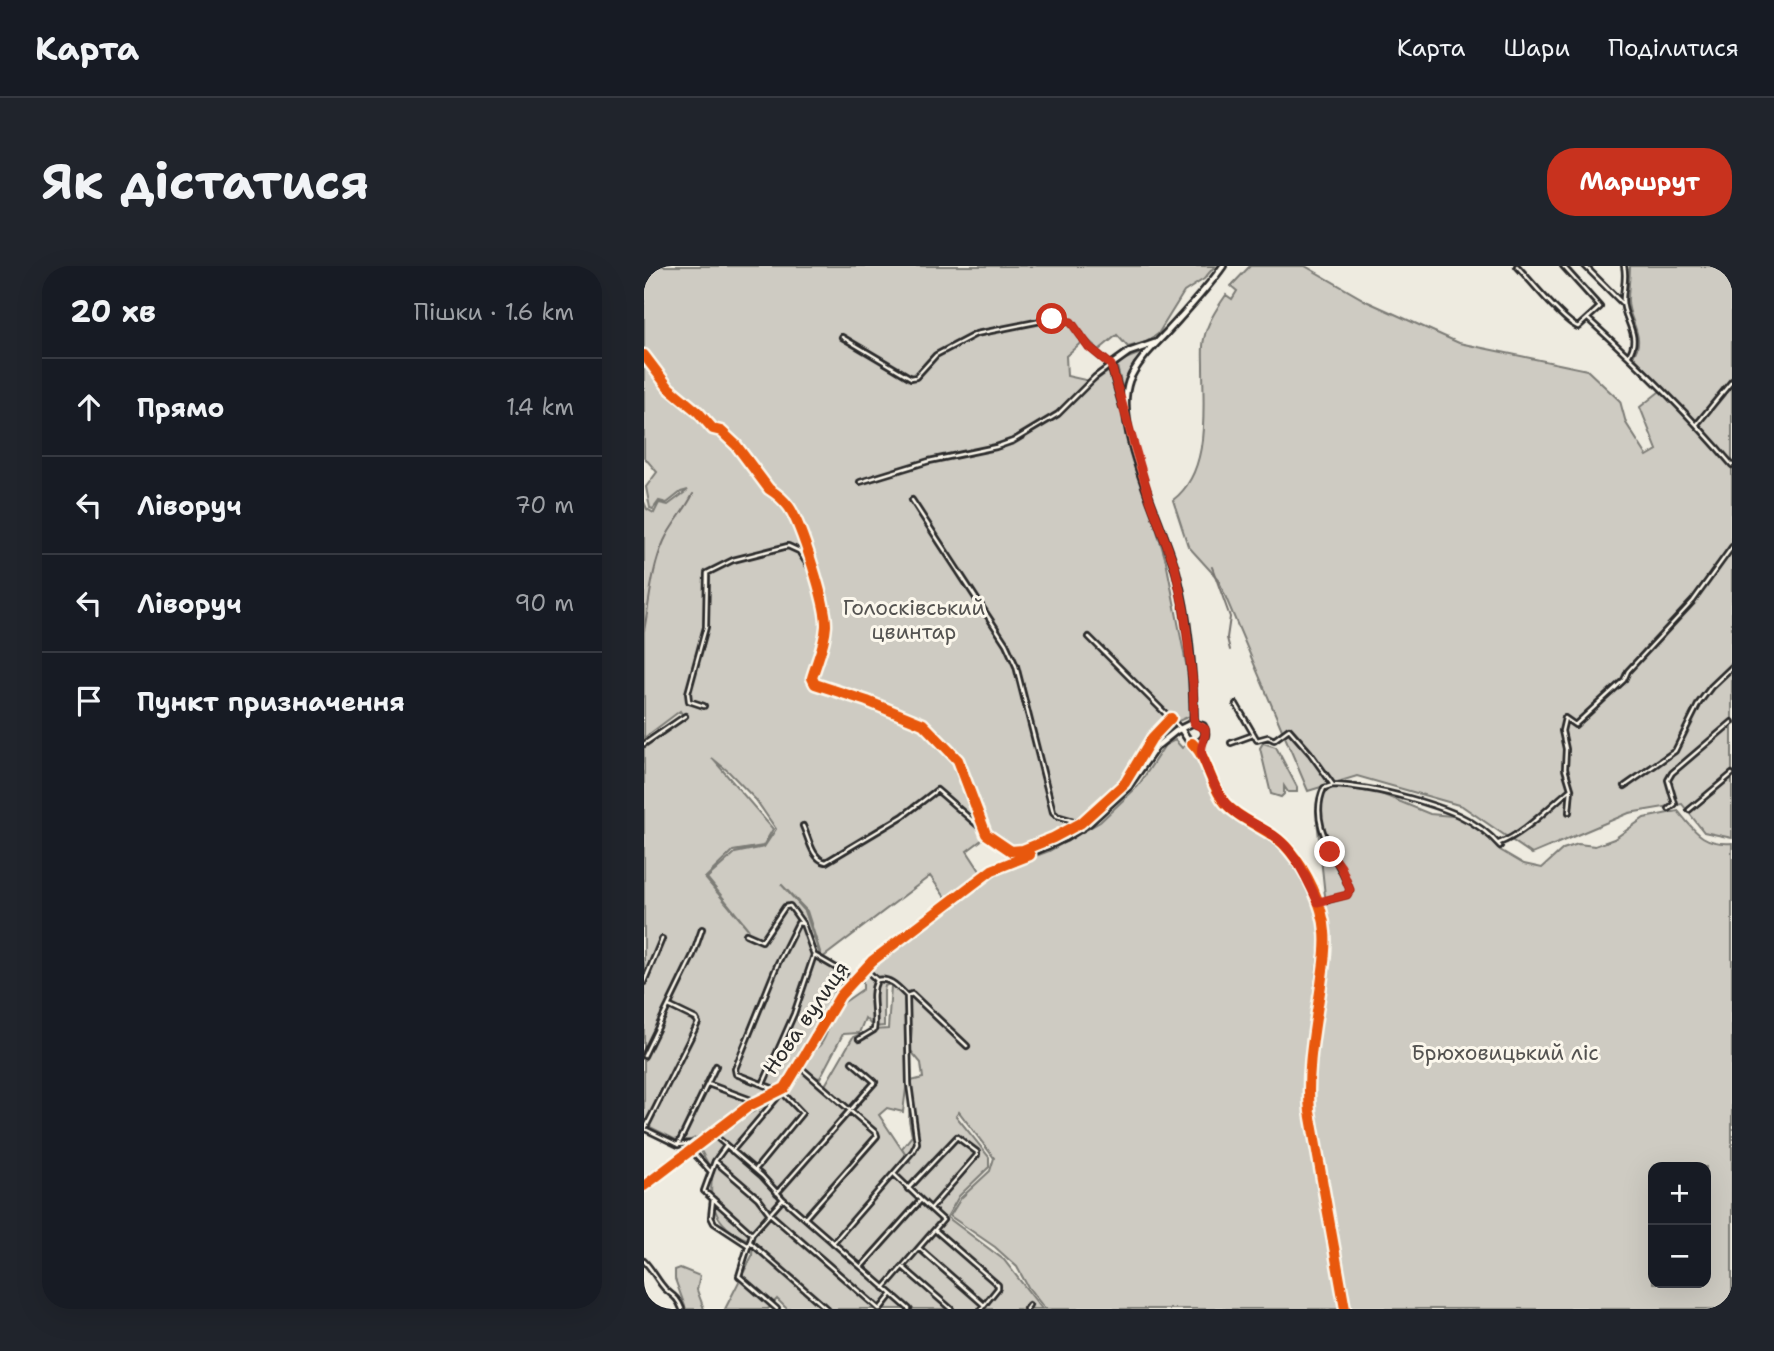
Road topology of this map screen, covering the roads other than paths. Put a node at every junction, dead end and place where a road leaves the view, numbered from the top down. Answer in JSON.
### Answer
{"nodes":[{"id":1,"x":1223,"y":266,"type":"edge"},
{"id":2,"x":1517,"y":266,"type":"edge"},
{"id":3,"x":1563,"y":266,"type":"edge"},
{"id":4,"x":1585,"y":266,"type":"edge"},
{"id":5,"x":1624,"y":266,"type":"edge"},
{"id":6,"x":1623,"y":301,"type":"junction"},
{"id":7,"x":1588,"y":319,"type":"junction"},
{"id":8,"x":842,"y":337,"type":"dead end"},
{"id":9,"x":1156,"y":343,"type":"junction"},
{"id":10,"x":644,"y":355,"type":"edge"},
{"id":11,"x":1629,"y":355,"type":"junction"},
{"id":12,"x":1111,"y":365,"type":"junction"},
{"id":13,"x":1732,"y":381,"type":"edge"},
{"id":14,"x":1125,"y":413,"type":"junction"},
{"id":15,"x":1697,"y":425,"type":"junction"},
{"id":16,"x":1732,"y":465,"type":"edge"},
{"id":17,"x":860,"y":482,"type":"dead end"},
{"id":18,"x":912,"y":500,"type":"dead end"},
{"id":19,"x":1732,"y":547,"type":"edge"},
{"id":20,"x":815,"y":577,"type":"junction"},
{"id":21,"x":1089,"y":637,"type":"dead end"},
{"id":22,"x":1732,"y":667,"type":"edge"},
{"id":23,"x":690,"y":701,"type":"junction"},
{"id":24,"x":1236,"y":704,"type":"dead end"},
{"id":25,"x":704,"y":706,"type":"dead end"},
{"id":26,"x":685,"y":707,"type":"dead end"},
{"id":27,"x":685,"y":716,"type":"dead end"},
{"id":28,"x":1171,"y":718,"type":"junction"},
{"id":29,"x":1732,"y":722,"type":"edge"},
{"id":30,"x":1192,"y":723,"type":"junction"},
{"id":31,"x":1181,"y":729,"type":"junction"},
{"id":32,"x":1253,"y":735,"type":"junction"},
{"id":33,"x":1185,"y":736,"type":"junction"},
{"id":34,"x":1204,"y":739,"type":"junction"},
{"id":35,"x":1192,"y":743,"type":"junction"},
{"id":36,"x":1231,"y":743,"type":"dead end"},
{"id":37,"x":644,"y":744,"type":"edge"},
{"id":38,"x":1202,"y":755,"type":"junction"},
{"id":39,"x":1732,"y":774,"type":"edge"},
{"id":40,"x":1333,"y":785,"type":"junction"},
{"id":41,"x":1625,"y":786,"type":"dead end"},
{"id":42,"x":1571,"y":789,"type":"junction"},
{"id":43,"x":1669,"y":809,"type":"dead end"},
{"id":44,"x":1689,"y":810,"type":"dead end"},
{"id":45,"x":1569,"y":813,"type":"dead end"},
{"id":46,"x":1081,"y":823,"type":"junction"},
{"id":47,"x":803,"y":826,"type":"dead end"},
{"id":48,"x":984,"y":831,"type":"junction"},
{"id":49,"x":1318,"y":902,"type":"junction"},
{"id":50,"x":803,"y":924,"type":"junction"},
{"id":51,"x":702,"y":929,"type":"dead end"},
{"id":52,"x":746,"y":934,"type":"dead end"},
{"id":53,"x":662,"y":939,"type":"dead end"},
{"id":54,"x":814,"y":955,"type":"junction"},
{"id":55,"x":864,"y":968,"type":"junction"},
{"id":56,"x":877,"y":980,"type":"junction"},
{"id":57,"x":644,"y":982,"type":"edge"},
{"id":58,"x":841,"y":996,"type":"junction"},
{"id":59,"x":907,"y":996,"type":"junction"},
{"id":60,"x":669,"y":1006,"type":"junction"},
{"id":61,"x":859,"y":1039,"type":"dead end"},
{"id":62,"x":967,"y":1046,"type":"dead end"},
{"id":63,"x":644,"y":1056,"type":"edge"},
{"id":64,"x":852,"y":1062,"type":"dead end"},
{"id":65,"x":716,"y":1066,"type":"dead end"},
{"id":66,"x":799,"y":1066,"type":"junction"},
{"id":67,"x":707,"y":1084,"type":"junction"},
{"id":68,"x":763,"y":1084,"type":"junction"},
{"id":69,"x":782,"y":1090,"type":"junction"},
{"id":70,"x":757,"y":1103,"type":"junction"},
{"id":71,"x":850,"y":1111,"type":"junction"},
{"id":72,"x":645,"y":1129,"type":"edge"},
{"id":73,"x":712,"y":1133,"type":"junction"},
{"id":74,"x":678,"y":1145,"type":"junction"},
{"id":75,"x":726,"y":1146,"type":"junction"},
{"id":76,"x":687,"y":1151,"type":"junction"},
{"id":77,"x":733,"y":1151,"type":"junction"},
{"id":78,"x":715,"y":1161,"type":"junction"},
{"id":79,"x":755,"y":1170,"type":"junction"},
{"id":80,"x":711,"y":1172,"type":"junction"},
{"id":81,"x":894,"y":1174,"type":"junction"},
{"id":82,"x":644,"y":1186,"type":"edge"},
{"id":83,"x":908,"y":1189,"type":"junction"},
{"id":84,"x":777,"y":1193,"type":"junction"},
{"id":85,"x":713,"y":1199,"type":"junction"},
{"id":86,"x":783,"y":1199,"type":"junction"},
{"id":87,"x":921,"y":1200,"type":"junction"},
{"id":88,"x":931,"y":1208,"type":"junction"},
{"id":89,"x":770,"y":1214,"type":"junction"},
{"id":90,"x":805,"y":1218,"type":"junction"},
{"id":91,"x":935,"y":1230,"type":"junction"},
{"id":92,"x":752,"y":1234,"type":"junction"},
{"id":93,"x":833,"y":1243,"type":"junction"},
{"id":94,"x":750,"y":1244,"type":"junction"},
{"id":95,"x":919,"y":1248,"type":"junction"},
{"id":96,"x":644,"y":1261,"type":"edge"},
{"id":97,"x":861,"y":1267,"type":"junction"},
{"id":98,"x":903,"y":1267,"type":"junction"},
{"id":99,"x":884,"y":1288,"type":"junction"},
{"id":100,"x":892,"y":1294,"type":"junction"},
{"id":101,"x":984,"y":1305,"type":"junction"},
{"id":102,"x":1029,"y":1305,"type":"dead end"},
{"id":103,"x":682,"y":1309,"type":"edge"},
{"id":104,"x":777,"y":1309,"type":"edge"},
{"id":105,"x":827,"y":1309,"type":"edge"},
{"id":106,"x":879,"y":1309,"type":"edge"},
{"id":107,"x":909,"y":1309,"type":"edge"},
{"id":108,"x":951,"y":1309,"type":"edge"},
{"id":109,"x":981,"y":1309,"type":"edge"},
{"id":110,"x":1026,"y":1309,"type":"edge"},
{"id":111,"x":1345,"y":1309,"type":"edge"}],
"edges":[{"from":1,"to":9,"type":"street"},
{"from":2,"to":7,"type":"street"},
{"from":3,"to":7,"type":"street"},
{"from":4,"to":6,"type":"street"},
{"from":5,"to":6,"type":"street"},
{"from":6,"to":11,"type":"street"},
{"from":7,"to":11,"type":"street"},
{"from":8,"to":12,"type":"street"},
{"from":9,"to":12,"type":"street"},
{"from":9,"to":14,"type":"street"},
{"from":10,"to":20,"type":"street"},
{"from":11,"to":15,"type":"street"},
{"from":12,"to":14,"type":"street"},
{"from":12,"to":17,"type":"street"},
{"from":13,"to":15,"type":"street"},
{"from":14,"to":30,"type":"street"},
{"from":15,"to":16,"type":"street"},
{"from":18,"to":46,"type":"street"},
{"from":19,"to":42,"type":"street"},
{"from":20,"to":23,"type":"street"},
{"from":20,"to":48,"type":"street"},
{"from":21,"to":28,"type":"street"},
{"from":22,"to":41,"type":"street"},
{"from":23,"to":25,"type":"street"},
{"from":23,"to":26,"type":"street"},
{"from":24,"to":32,"type":"street"},
{"from":27,"to":37,"type":"street"},
{"from":28,"to":31,"type":"street"},
{"from":28,"to":46,"type":"street"},
{"from":29,"to":43,"type":"street"},
{"from":30,"to":31,"type":"street","name":"Нова вулиця"},
{"from":30,"to":33,"type":"street"},
{"from":30,"to":34,"type":"street"},
{"from":31,"to":33,"type":"street"},
{"from":31,"to":55,"type":"street","name":"Нова вулиця"},
{"from":32,"to":36,"type":"street"},
{"from":32,"to":40,"type":"street"},
{"from":33,"to":35,"type":"street"},
{"from":34,"to":35,"type":"street"},
{"from":34,"to":38,"type":"street"},
{"from":35,"to":38,"type":"street"},
{"from":38,"to":49,"type":"street"},
{"from":39,"to":44,"type":"street"},
{"from":40,"to":42,"type":"street"},
{"from":40,"to":49,"type":"street"},
{"from":42,"to":45,"type":"street"},
{"from":46,"to":48,"type":"street"},
{"from":47,"to":48,"type":"street"},
{"from":49,"to":111,"type":"street"},
{"from":50,"to":52,"type":"street"},
{"from":50,"to":54,"type":"street"},
{"from":50,"to":68,"type":"street"},
{"from":51,"to":60,"type":"street"},
{"from":53,"to":57,"type":"street"},
{"from":54,"to":58,"type":"street"},
{"from":54,"to":68,"type":"street"},
{"from":55,"to":56,"type":"street"},
{"from":55,"to":58,"type":"street","name":"Нова вулиця"},
{"from":56,"to":59,"type":"street"},
{"from":56,"to":61,"type":"street"},
{"from":58,"to":66,"type":"street","name":"Нова вулиця"},
{"from":59,"to":62,"type":"street"},
{"from":59,"to":81,"type":"street"},
{"from":60,"to":63,"type":"street"},
{"from":60,"to":72,"type":"street"},
{"from":64,"to":71,"type":"street"},
{"from":65,"to":67,"type":"street"},
{"from":66,"to":69,"type":"street","name":"Нова вулиця"},
{"from":66,"to":71,"type":"street"},
{"from":67,"to":70,"type":"street"},
{"from":67,"to":74,"type":"street"},
{"from":68,"to":69,"type":"street"},
{"from":69,"to":70,"type":"street","name":"Нова вулиця"},
{"from":69,"to":77,"type":"street"},
{"from":69,"to":79,"type":"street"},
{"from":70,"to":73,"type":"street","name":"Нова вулиця"},
{"from":71,"to":84,"type":"street"},
{"from":71,"to":90,"type":"street"},
{"from":72,"to":74,"type":"street"},
{"from":73,"to":75,"type":"street"},
{"from":73,"to":76,"type":"street","name":"Нова вулиця"},
{"from":74,"to":76,"type":"street"},
{"from":74,"to":76,"type":"street"},
{"from":75,"to":77,"type":"street"},
{"from":75,"to":78,"type":"street"},
{"from":76,"to":80,"type":"street"},
{"from":76,"to":82,"type":"street","name":"Нова вулиця"},
{"from":77,"to":79,"type":"street"},
{"from":78,"to":80,"type":"street"},
{"from":78,"to":89,"type":"street"},
{"from":79,"to":84,"type":"street"},
{"from":80,"to":85,"type":"street"},
{"from":81,"to":83,"type":"street"},
{"from":81,"to":93,"type":"street"},
{"from":83,"to":87,"type":"street"},
{"from":83,"to":88,"type":"street"},
{"from":84,"to":86,"type":"street"},
{"from":85,"to":92,"type":"street"},
{"from":85,"to":94,"type":"street"},
{"from":86,"to":89,"type":"street"},
{"from":86,"to":90,"type":"street"},
{"from":87,"to":88,"type":"street"},
{"from":87,"to":97,"type":"street"},
{"from":88,"to":91,"type":"street"},
{"from":89,"to":92,"type":"street"},
{"from":89,"to":106,"type":"street"},
{"from":90,"to":93,"type":"street"},
{"from":91,"to":95,"type":"street"},
{"from":91,"to":101,"type":"street"},
{"from":92,"to":94,"type":"street"},
{"from":93,"to":97,"type":"street"},
{"from":94,"to":104,"type":"street"},
{"from":94,"to":105,"type":"street"},
{"from":95,"to":98,"type":"street"},
{"from":95,"to":101,"type":"street"},
{"from":96,"to":103,"type":"street"},
{"from":97,"to":99,"type":"street"},
{"from":98,"to":99,"type":"street"},
{"from":98,"to":108,"type":"street"},
{"from":99,"to":100,"type":"street"},
{"from":100,"to":106,"type":"street"},
{"from":100,"to":107,"type":"street"},
{"from":101,"to":109,"type":"street"},
{"from":102,"to":110,"type":"street"}]}
